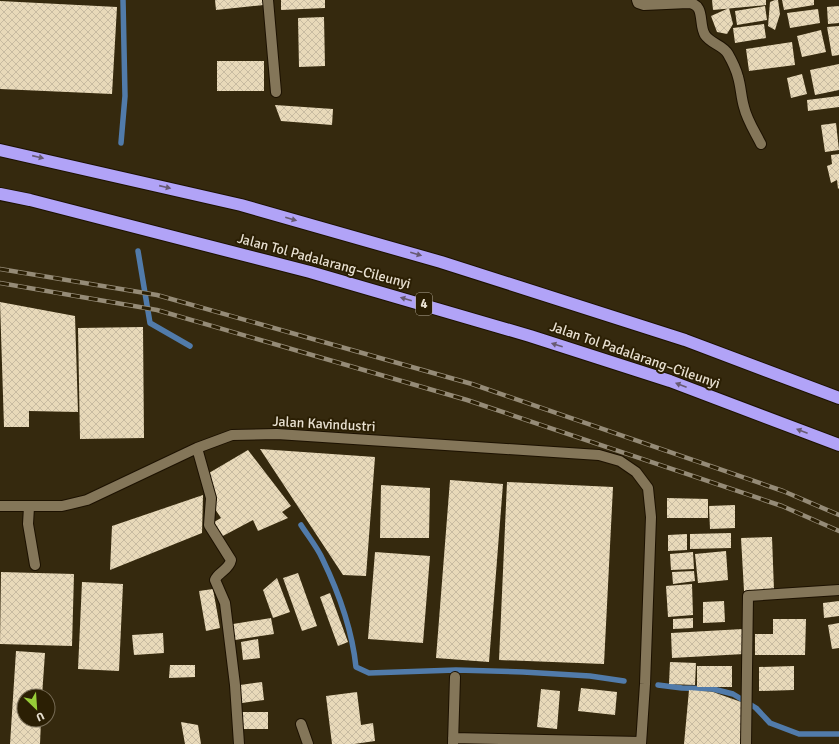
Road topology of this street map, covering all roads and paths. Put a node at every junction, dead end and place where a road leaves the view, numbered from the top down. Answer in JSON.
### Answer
{"nodes":[{"id":1,"x":268,"y":0,"type":"edge"},
{"id":2,"x":637,"y":0,"type":"edge"},
{"id":3,"x":276,"y":92,"type":"dead end"},
{"id":4,"x":761,"y":144,"type":"dead end"},
{"id":5,"x":0,"y":150,"type":"edge"},
{"id":6,"x":0,"y":194,"type":"edge"},
{"id":7,"x":839,"y":398,"type":"edge"},
{"id":8,"x":839,"y":445,"type":"edge"},
{"id":9,"x":197,"y":448,"type":"junction"},
{"id":10,"x":0,"y":506,"type":"edge"},
{"id":11,"x":28,"y":507,"type":"junction"},
{"id":12,"x":35,"y":565,"type":"dead end"},
{"id":13,"x":839,"y":590,"type":"edge"},
{"id":14,"x":455,"y":677,"type":"dead end"},
{"id":15,"x":301,"y":724,"type":"dead end"},
{"id":16,"x":453,"y":741,"type":"edge"},
{"id":17,"x":641,"y":743,"type":"edge"},
{"id":18,"x":239,"y":744,"type":"edge"},
{"id":19,"x":308,"y":744,"type":"edge"},
{"id":20,"x":746,"y":744,"type":"edge"}],
"edges":[{"from":1,"to":3,"type":"street"},
{"from":2,"to":4,"type":"street"},
{"from":5,"to":7,"type":"highway","name":"Jalan Tol Padalarang–Cileunyi","one_way":true},
{"from":8,"to":6,"type":"highway","name":"Jalan Tol Padalarang–Cileunyi","number":"4","one_way":true},
{"from":9,"to":11,"type":"street","name":"Jalan Kavindustri"},
{"from":9,"to":17,"type":"street","name":"Jalan Kavindustri"},
{"from":9,"to":18,"type":"street"},
{"from":10,"to":11,"type":"street","name":"Jalan Kavindustri"},
{"from":11,"to":12,"type":"street"},
{"from":13,"to":20,"type":"street"},
{"from":14,"to":16,"type":"street"},
{"from":15,"to":19,"type":"street"},
{"from":16,"to":17,"type":"street"}]}
